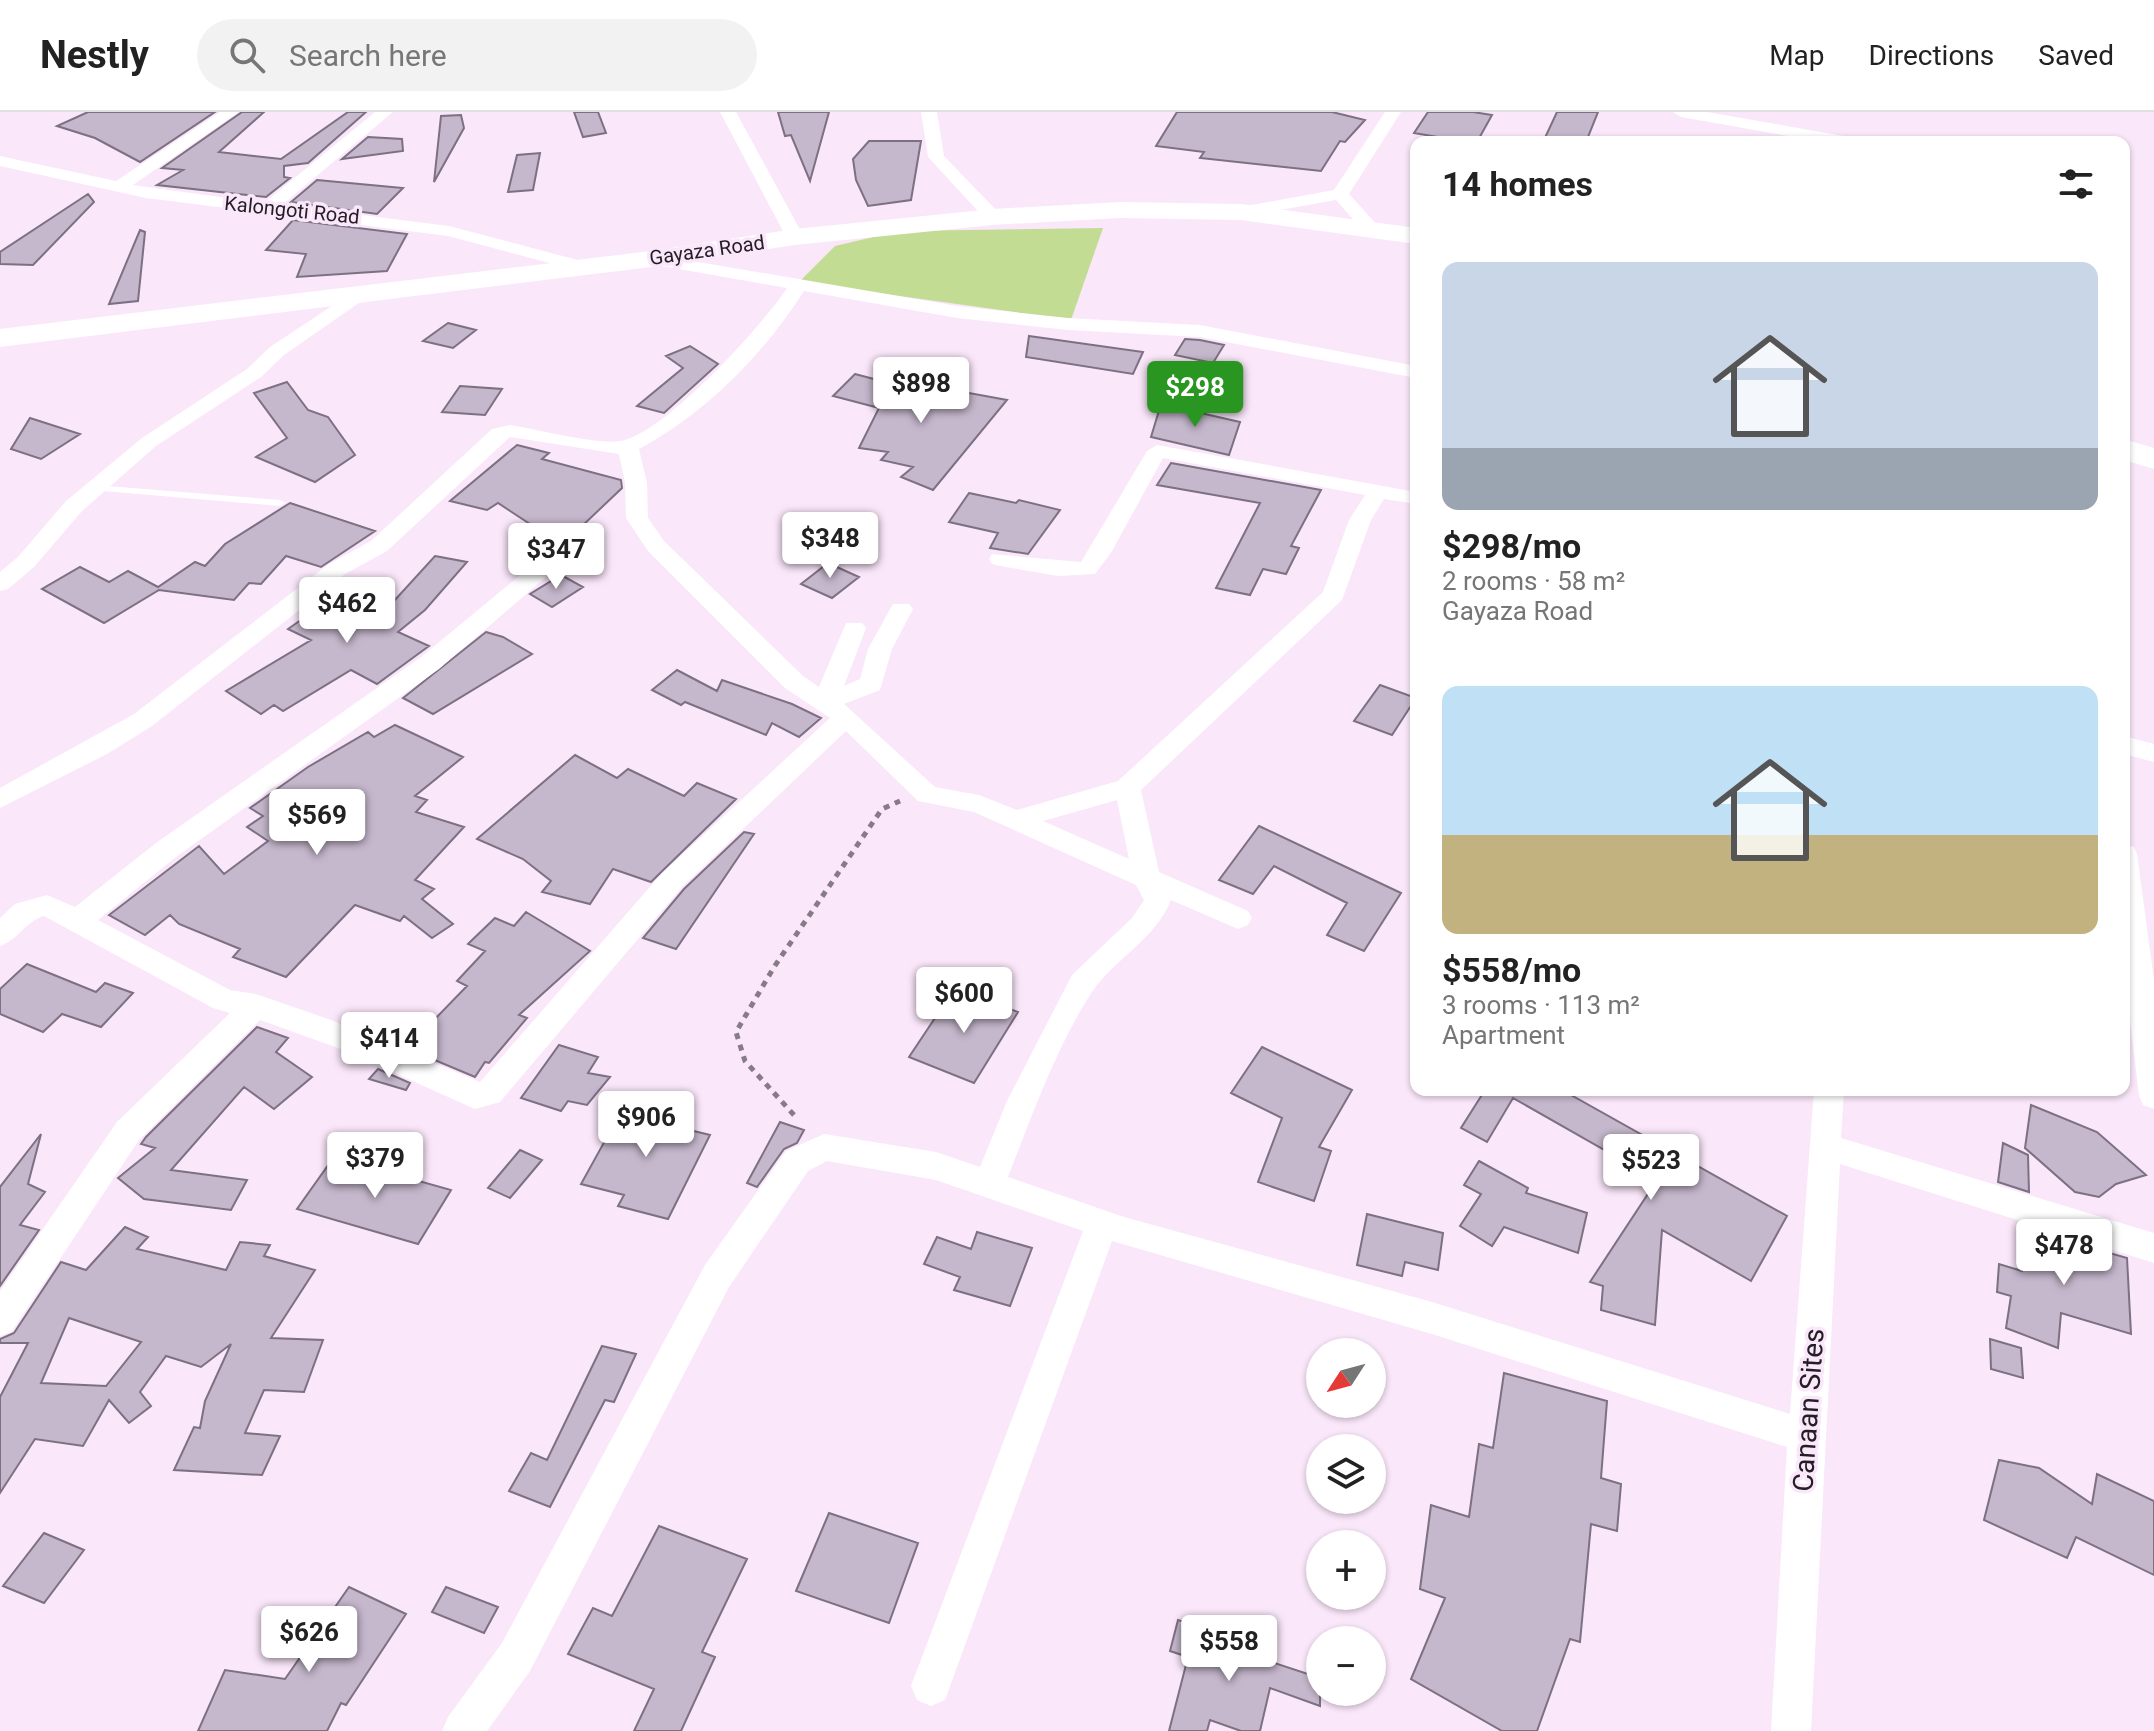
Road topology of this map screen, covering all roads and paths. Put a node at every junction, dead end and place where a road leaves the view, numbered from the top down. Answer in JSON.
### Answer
{"nodes":[{"id":1,"x":231,"y":112,"type":"edge"},
{"id":2,"x":385,"y":112,"type":"edge"},
{"id":3,"x":728,"y":112,"type":"edge"},
{"id":4,"x":929,"y":112,"type":"edge"},
{"id":5,"x":1393,"y":112,"type":"edge"},
{"id":6,"x":1681,"y":112,"type":"edge"},
{"id":7,"x":1760,"y":119,"type":"edge"},
{"id":8,"x":1826,"y":136,"type":"edge"},
{"id":9,"x":0,"y":161,"type":"edge"},
{"id":10,"x":119,"y":187,"type":"junction"},
{"id":11,"x":1340,"y":194,"type":"junction"},
{"id":12,"x":268,"y":208,"type":"junction"},
{"id":13,"x":1241,"y":212,"type":"junction"},
{"id":14,"x":993,"y":217,"type":"junction"},
{"id":15,"x":1372,"y":230,"type":"junction"},
{"id":16,"x":1410,"y":235,"type":"edge"},
{"id":17,"x":795,"y":237,"type":"junction"},
{"id":18,"x":651,"y":259,"type":"junction"},
{"id":19,"x":583,"y":267,"type":"junction"},
{"id":20,"x":798,"y":286,"type":"junction"},
{"id":21,"x":362,"y":292,"type":"junction"},
{"id":22,"x":0,"y":338,"type":"edge"},
{"id":23,"x":1410,"y":371,"type":"edge"},
{"id":24,"x":628,"y":447,"type":"junction"},
{"id":25,"x":2130,"y":451,"type":"edge"},
{"id":26,"x":2154,"y":459,"type":"edge"},
{"id":27,"x":95,"y":488,"type":"junction"},
{"id":28,"x":1378,"y":491,"type":"junction"},
{"id":29,"x":1410,"y":497,"type":"edge"},
{"id":30,"x":280,"y":503,"type":"dead end"},
{"id":31,"x":1000,"y":559,"type":"dead end"},
{"id":32,"x":538,"y":572,"type":"dead end"},
{"id":33,"x":0,"y":584,"type":"edge"},
{"id":34,"x":901,"y":609,"type":"dead end"},
{"id":35,"x":854,"y":628,"type":"dead end"},
{"id":36,"x":836,"y":710,"type":"junction"},
{"id":37,"x":2130,"y":747,"type":"edge"},
{"id":38,"x":2154,"y":753,"type":"edge"},
{"id":39,"x":1127,"y":788,"type":"junction"},
{"id":40,"x":923,"y":792,"type":"junction"},
{"id":41,"x":0,"y":799,"type":"edge"},
{"id":42,"x":1014,"y":820,"type":"junction"},
{"id":43,"x":1147,"y":878,"type":"junction"},
{"id":44,"x":2130,"y":902,"type":"edge"},
{"id":45,"x":1238,"y":918,"type":"dead end"},
{"id":46,"x":77,"y":921,"type":"junction"},
{"id":47,"x":0,"y":935,"type":"edge"},
{"id":48,"x":256,"y":1006,"type":"junction"},
{"id":49,"x":1829,"y":1096,"type":"edge"},
{"id":50,"x":2154,"y":1096,"type":"edge"},
{"id":51,"x":794,"y":1115,"type":"dead end"},
{"id":52,"x":1828,"y":1147,"type":"junction"},
{"id":53,"x":989,"y":1184,"type":"junction"},
{"id":54,"x":1102,"y":1224,"type":"junction"},
{"id":55,"x":2154,"y":1248,"type":"edge"},
{"id":56,"x":0,"y":1320,"type":"edge"},
{"id":57,"x":1806,"y":1436,"type":"junction"},
{"id":58,"x":931,"y":1686,"type":"dead end"},
{"id":59,"x":462,"y":1731,"type":"edge"},
{"id":60,"x":1791,"y":1731,"type":"edge"}],
"edges":[{"from":1,"to":10,"type":"street"},
{"from":2,"to":12,"type":"street"},
{"from":3,"to":17,"type":"street"},
{"from":4,"to":14,"type":"street"},
{"from":5,"to":11,"type":"street"},
{"from":6,"to":7,"type":"street"},
{"from":7,"to":8,"type":"street"},
{"from":9,"to":10,"type":"street","name":"Kalongoti Road"},
{"from":10,"to":12,"type":"street","name":"Kalongoti Road"},
{"from":11,"to":13,"type":"street"},
{"from":11,"to":15,"type":"street"},
{"from":12,"to":19,"type":"street","name":"Kalongoti Road"},
{"from":13,"to":14,"type":"main road","name":"Gayaza Road"},
{"from":13,"to":15,"type":"main road","name":"Gayaza Road"},
{"from":14,"to":17,"type":"main road","name":"Gayaza Road"},
{"from":15,"to":16,"type":"main road","name":"Gayaza Road"},
{"from":17,"to":18,"type":"main road","name":"Gayaza Road"},
{"from":18,"to":19,"type":"main road","name":"Gayaza Road"},
{"from":18,"to":20,"type":"street"},
{"from":19,"to":21,"type":"main road","name":"Gayaza Road"},
{"from":20,"to":23,"type":"street"},
{"from":20,"to":24,"type":"street"},
{"from":21,"to":22,"type":"main road","name":"Gayaza Road"},
{"from":21,"to":27,"type":"street"},
{"from":24,"to":36,"type":"street"},
{"from":24,"to":41,"type":"street"},
{"from":25,"to":26,"type":"main road"},
{"from":27,"to":30,"type":"lane"},
{"from":27,"to":33,"type":"street"},
{"from":28,"to":29,"type":"street"},
{"from":28,"to":31,"type":"street"},
{"from":28,"to":39,"type":"street"},
{"from":32,"to":46,"type":"street"},
{"from":34,"to":36,"type":"street"},
{"from":35,"to":36,"type":"street"},
{"from":36,"to":40,"type":"street"},
{"from":36,"to":48,"type":"street"},
{"from":37,"to":38,"type":"street"},
{"from":39,"to":42,"type":"street"},
{"from":39,"to":43,"type":"street"},
{"from":40,"to":42,"type":"street"},
{"from":40,"to":51,"type":"path"},
{"from":42,"to":43,"type":"street"},
{"from":43,"to":45,"type":"street"},
{"from":43,"to":53,"type":"street"},
{"from":44,"to":50,"type":"street"},
{"from":46,"to":47,"type":"street"},
{"from":46,"to":48,"type":"street"},
{"from":48,"to":56,"type":"street"},
{"from":49,"to":52,"type":"street","name":"Canaan Sites"},
{"from":52,"to":55,"type":"street"},
{"from":52,"to":57,"type":"street","name":"Canaan Sites"},
{"from":53,"to":54,"type":"street"},
{"from":53,"to":59,"type":"street"},
{"from":54,"to":57,"type":"street"},
{"from":54,"to":58,"type":"street"},
{"from":57,"to":60,"type":"street","name":"Canaan Sites"}]}
